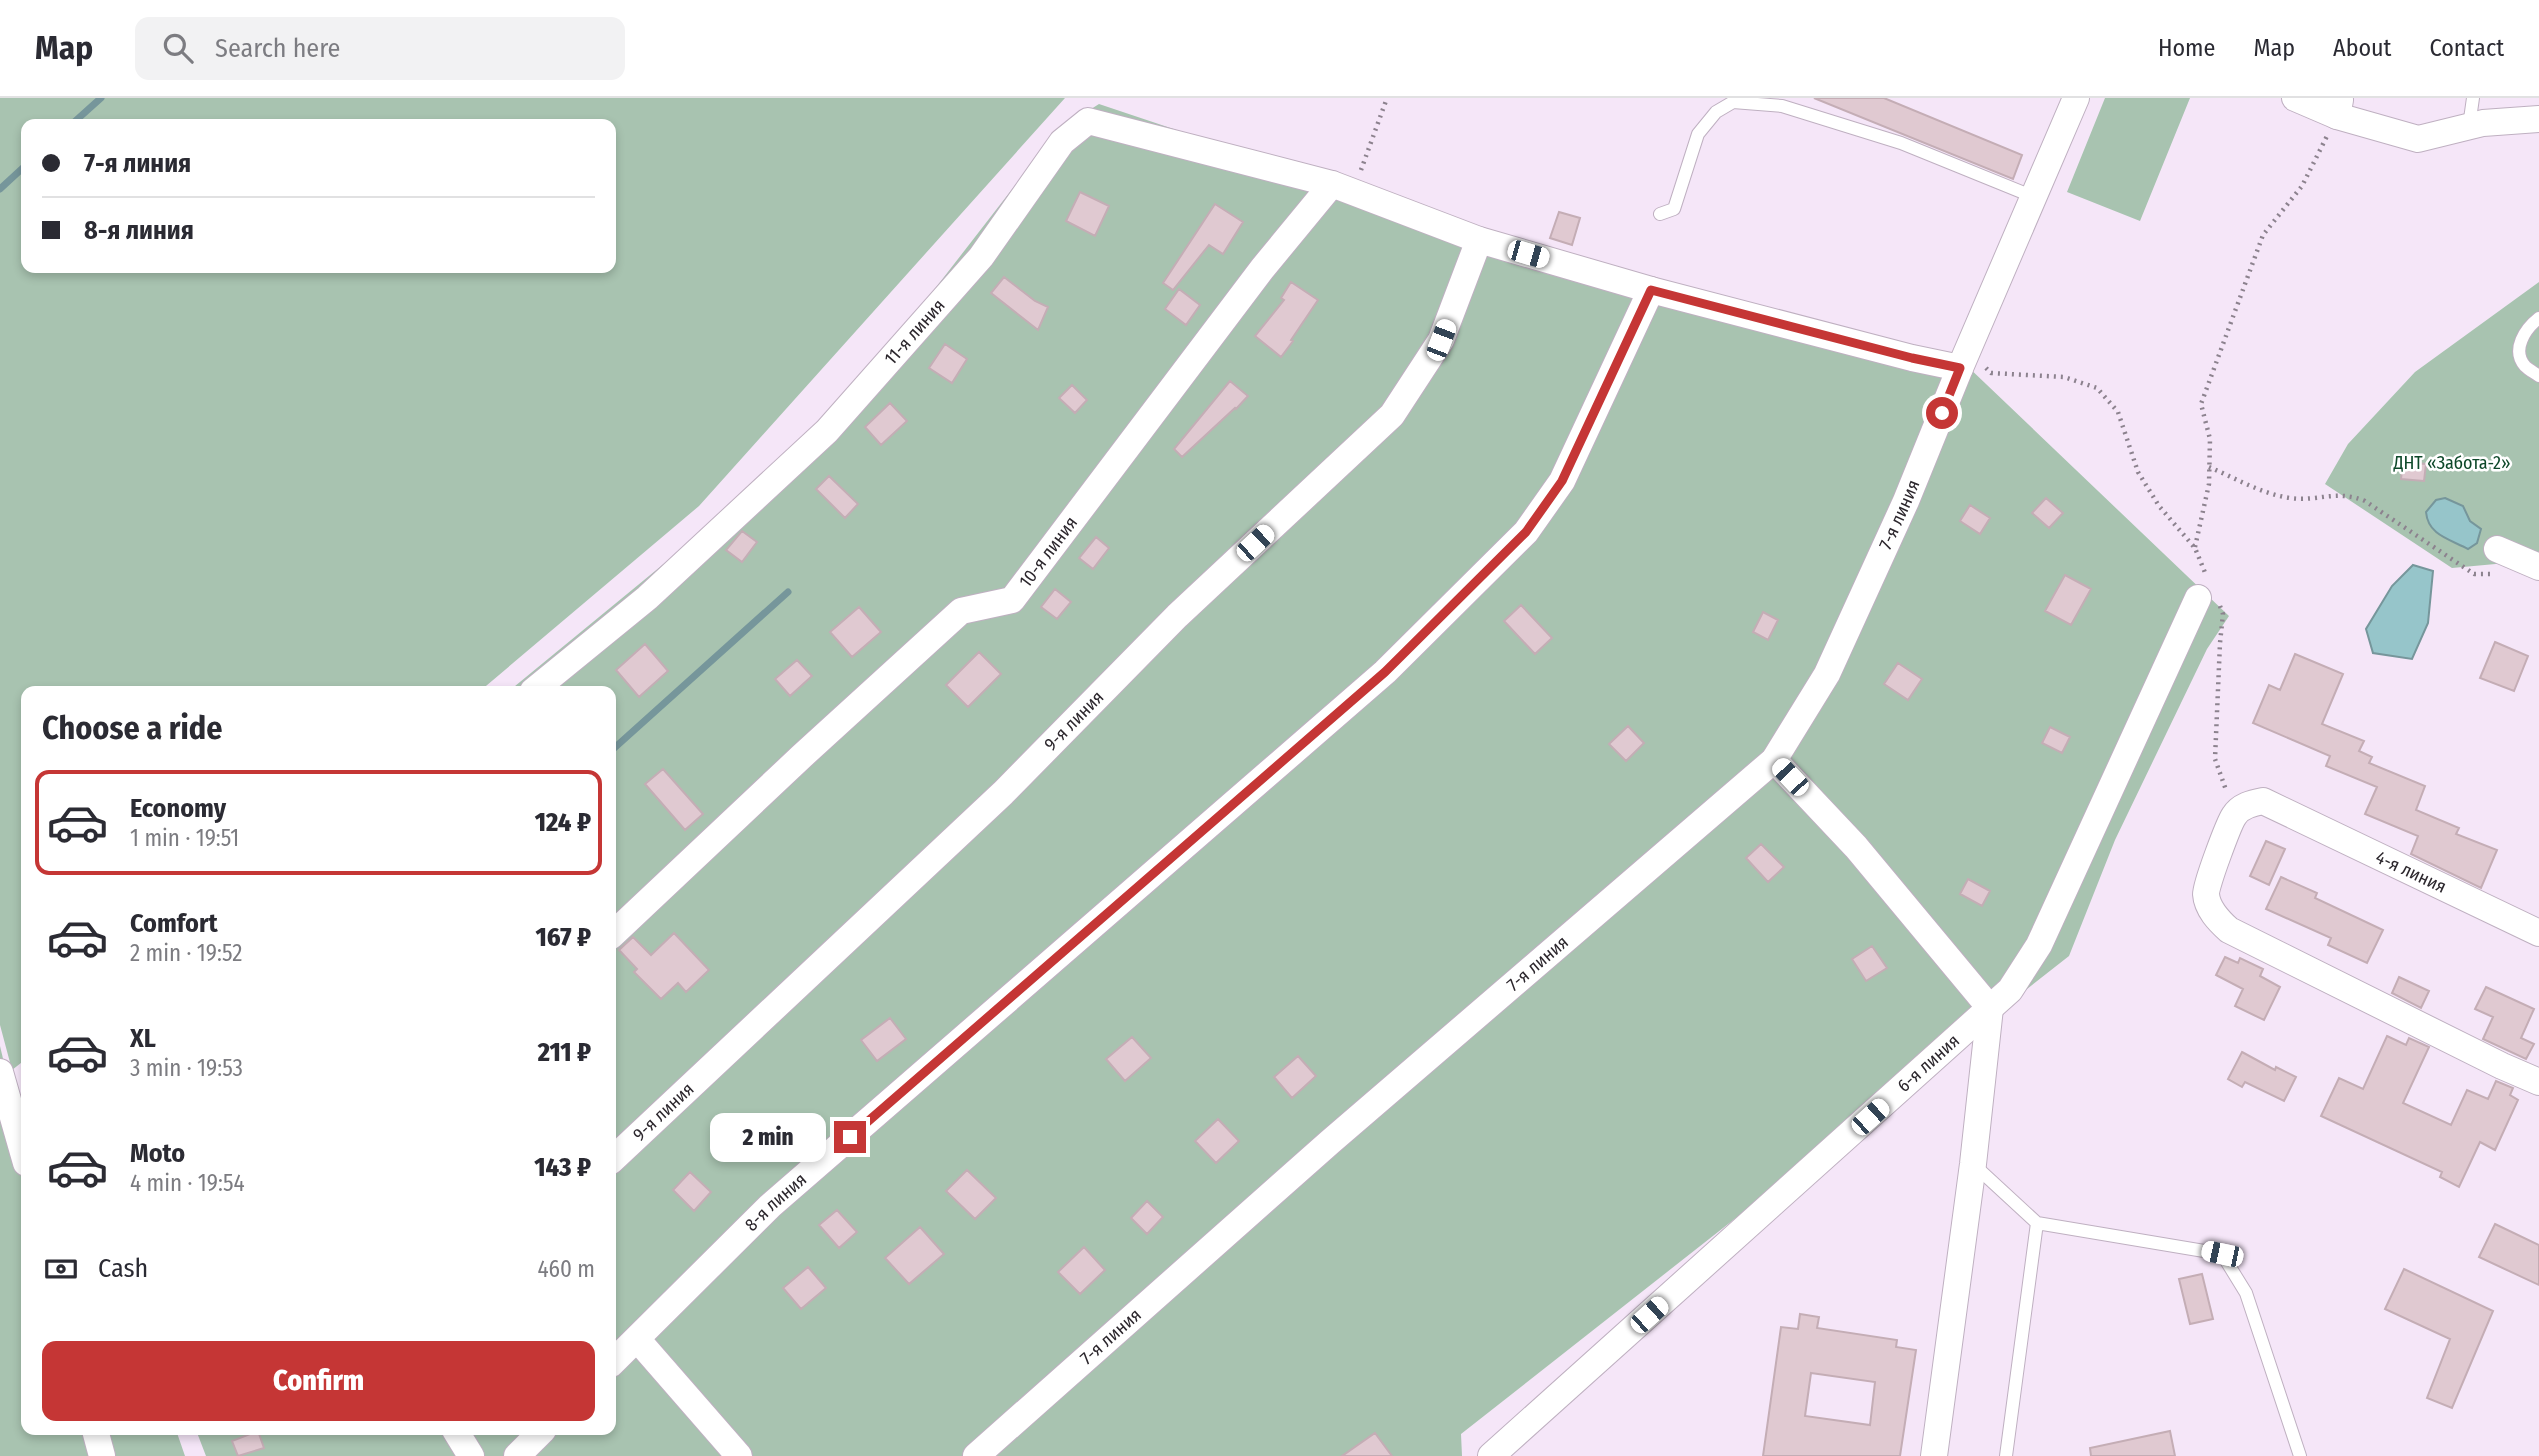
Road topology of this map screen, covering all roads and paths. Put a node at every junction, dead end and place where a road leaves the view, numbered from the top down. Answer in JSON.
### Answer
{"nodes":[{"id":1,"x":1387,"y":98,"type":"edge"},
{"id":2,"x":2076,"y":98,"type":"edge"},
{"id":3,"x":2295,"y":98,"type":"edge"},
{"id":4,"x":2473,"y":98,"type":"edge"},
{"id":5,"x":2339,"y":107,"type":"edge"},
{"id":6,"x":2539,"y":119,"type":"edge"},
{"id":7,"x":2469,"y":126,"type":"junction"},
{"id":8,"x":1360,"y":173,"type":"dead end"},
{"id":9,"x":1332,"y":184,"type":"junction"},
{"id":10,"x":2034,"y":197,"type":"junction"},
{"id":11,"x":1660,"y":214,"type":"dead end"},
{"id":12,"x":1479,"y":240,"type":"junction"},
{"id":13,"x":1651,"y":290,"type":"junction"},
{"id":14,"x":2539,"y":318,"type":"edge"},
{"id":15,"x":1963,"y":361,"type":"junction"},
{"id":16,"x":2539,"y":376,"type":"edge"},
{"id":17,"x":2209,"y":467,"type":"junction"},
{"id":18,"x":2194,"y":548,"type":"junction"},
{"id":19,"x":2498,"y":561,"type":"joint"},
{"id":20,"x":2539,"y":567,"type":"edge"},
{"id":21,"x":2208,"y":594,"type":"junction"},
{"id":22,"x":539,"y":686,"type":"edge"},
{"id":23,"x":1774,"y":760,"type":"junction"},
{"id":24,"x":2235,"y":814,"type":"junction"},
{"id":25,"x":616,"y":931,"type":"edge"},
{"id":26,"x":2539,"y":933,"type":"edge"},
{"id":27,"x":1990,"y":1008,"type":"junction"},
{"id":28,"x":0,"y":1072,"type":"edge"},
{"id":29,"x":2539,"y":1082,"type":"edge"},
{"id":30,"x":21,"y":1143,"type":"edge"},
{"id":31,"x":616,"y":1156,"type":"edge"},
{"id":32,"x":1973,"y":1164,"type":"junction"},
{"id":33,"x":2037,"y":1223,"type":"junction"},
{"id":34,"x":636,"y":1339,"type":"junction"},
{"id":35,"x":616,"y":1359,"type":"edge"},
{"id":36,"x":96,"y":1435,"type":"edge"},
{"id":37,"x":458,"y":1435,"type":"edge"},
{"id":38,"x":539,"y":1435,"type":"edge"},
{"id":39,"x":102,"y":1456,"type":"edge"},
{"id":40,"x":471,"y":1456,"type":"edge"},
{"id":41,"x":517,"y":1456,"type":"edge"},
{"id":42,"x":739,"y":1456,"type":"edge"},
{"id":43,"x":976,"y":1456,"type":"edge"},
{"id":44,"x":1491,"y":1456,"type":"edge"},
{"id":45,"x":1934,"y":1456,"type":"edge"},
{"id":46,"x":2006,"y":1456,"type":"edge"},
{"id":47,"x":2300,"y":1456,"type":"edge"}],
"edges":[{"from":1,"to":8,"type":"path"},
{"from":2,"to":10,"type":"street","name":"7-я линия"},
{"from":3,"to":5,"type":"street"},
{"from":4,"to":7,"type":"lane"},
{"from":5,"to":7,"type":"street"},
{"from":5,"to":17,"type":"path"},
{"from":6,"to":7,"type":"street"},
{"from":9,"to":12,"type":"street"},
{"from":9,"to":22,"type":"street","name":"11-я линия"},
{"from":9,"to":25,"type":"street","name":"10-я линия"},
{"from":10,"to":11,"type":"lane"},
{"from":10,"to":15,"type":"street","name":"7-я линия"},
{"from":12,"to":13,"type":"street"},
{"from":12,"to":31,"type":"street","name":"9-я линия"},
{"from":13,"to":15,"type":"street"},
{"from":13,"to":34,"type":"street","name":"8-я линия"},
{"from":14,"to":16,"type":"lane"},
{"from":15,"to":18,"type":"path"},
{"from":15,"to":23,"type":"street","name":"7-я линия"},
{"from":17,"to":18,"type":"path"},
{"from":17,"to":19,"type":"path"},
{"from":18,"to":21,"type":"path"},
{"from":19,"to":20,"type":"street"},
{"from":21,"to":24,"type":"path"},
{"from":21,"to":27,"type":"street","name":"6-я линия"},
{"from":23,"to":27,"type":"street"},
{"from":23,"to":43,"type":"street","name":"7-я линия"},
{"from":24,"to":26,"type":"street","name":"4-я линия"},
{"from":24,"to":29,"type":"street"},
{"from":27,"to":32,"type":"street"},
{"from":27,"to":44,"type":"street","name":"6-я линия"},
{"from":28,"to":30,"type":"street"},
{"from":32,"to":33,"type":"lane"},
{"from":32,"to":45,"type":"street"},
{"from":33,"to":46,"type":"lane"},
{"from":33,"to":47,"type":"lane"},
{"from":34,"to":35,"type":"street","name":"8-я линия"},
{"from":34,"to":42,"type":"street"},
{"from":36,"to":39,"type":"street"},
{"from":37,"to":40,"type":"street"},
{"from":38,"to":41,"type":"street"}]}
